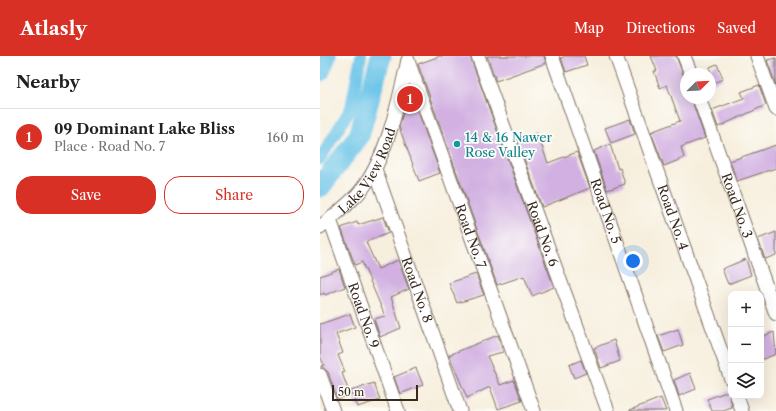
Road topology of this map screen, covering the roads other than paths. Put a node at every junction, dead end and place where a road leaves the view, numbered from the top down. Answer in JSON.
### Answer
{"nodes":[{"id":1,"x":478,"y":56,"type":"edge"},
{"id":2,"x":552,"y":56,"type":"edge"},
{"id":3,"x":616,"y":56,"type":"edge"},
{"id":4,"x":684,"y":56,"type":"edge"},
{"id":5,"x":757,"y":56,"type":"edge"},
{"id":6,"x":408,"y":59,"type":"edge"},
{"id":7,"x":689,"y":68,"type":"edge"},
{"id":8,"x":701,"y":104,"type":"edge"},
{"id":9,"x":776,"y":109,"type":"edge"},
{"id":10,"x":375,"y":169,"type":"junction"},
{"id":11,"x":325,"y":223,"type":"edge"},
{"id":12,"x":776,"y":314,"type":"edge"},
{"id":13,"x":728,"y":371,"type":"edge"},
{"id":14,"x":320,"y":375,"type":"edge"},
{"id":15,"x":738,"y":399,"type":"edge"},
{"id":16,"x":333,"y":411,"type":"edge"},
{"id":17,"x":398,"y":411,"type":"edge"},
{"id":18,"x":460,"y":411,"type":"edge"},
{"id":19,"x":534,"y":411,"type":"edge"},
{"id":20,"x":608,"y":411,"type":"edge"},
{"id":21,"x":676,"y":411,"type":"edge"},
{"id":22,"x":742,"y":411,"type":"edge"}],
"edges":[{"from":1,"to":20,"type":"street","name":"Road No. 6"},
{"from":2,"to":21,"type":"street","name":"Road No. 5"},
{"from":3,"to":13,"type":"street","name":"Road No. 4"},
{"from":4,"to":7,"type":"street"},
{"from":5,"to":9,"type":"street"},
{"from":6,"to":10,"type":"street","name":"Lake View Road"},
{"from":6,"to":19,"type":"street","name":"Road No. 7"},
{"from":8,"to":12,"type":"street","name":"Road No. 3"},
{"from":10,"to":11,"type":"street","name":"Lake View Road"},
{"from":10,"to":18,"type":"street","name":"Road No. 8"},
{"from":11,"to":17,"type":"street","name":"Road No. 9"},
{"from":14,"to":16,"type":"street"},
{"from":15,"to":22,"type":"street"}]}
